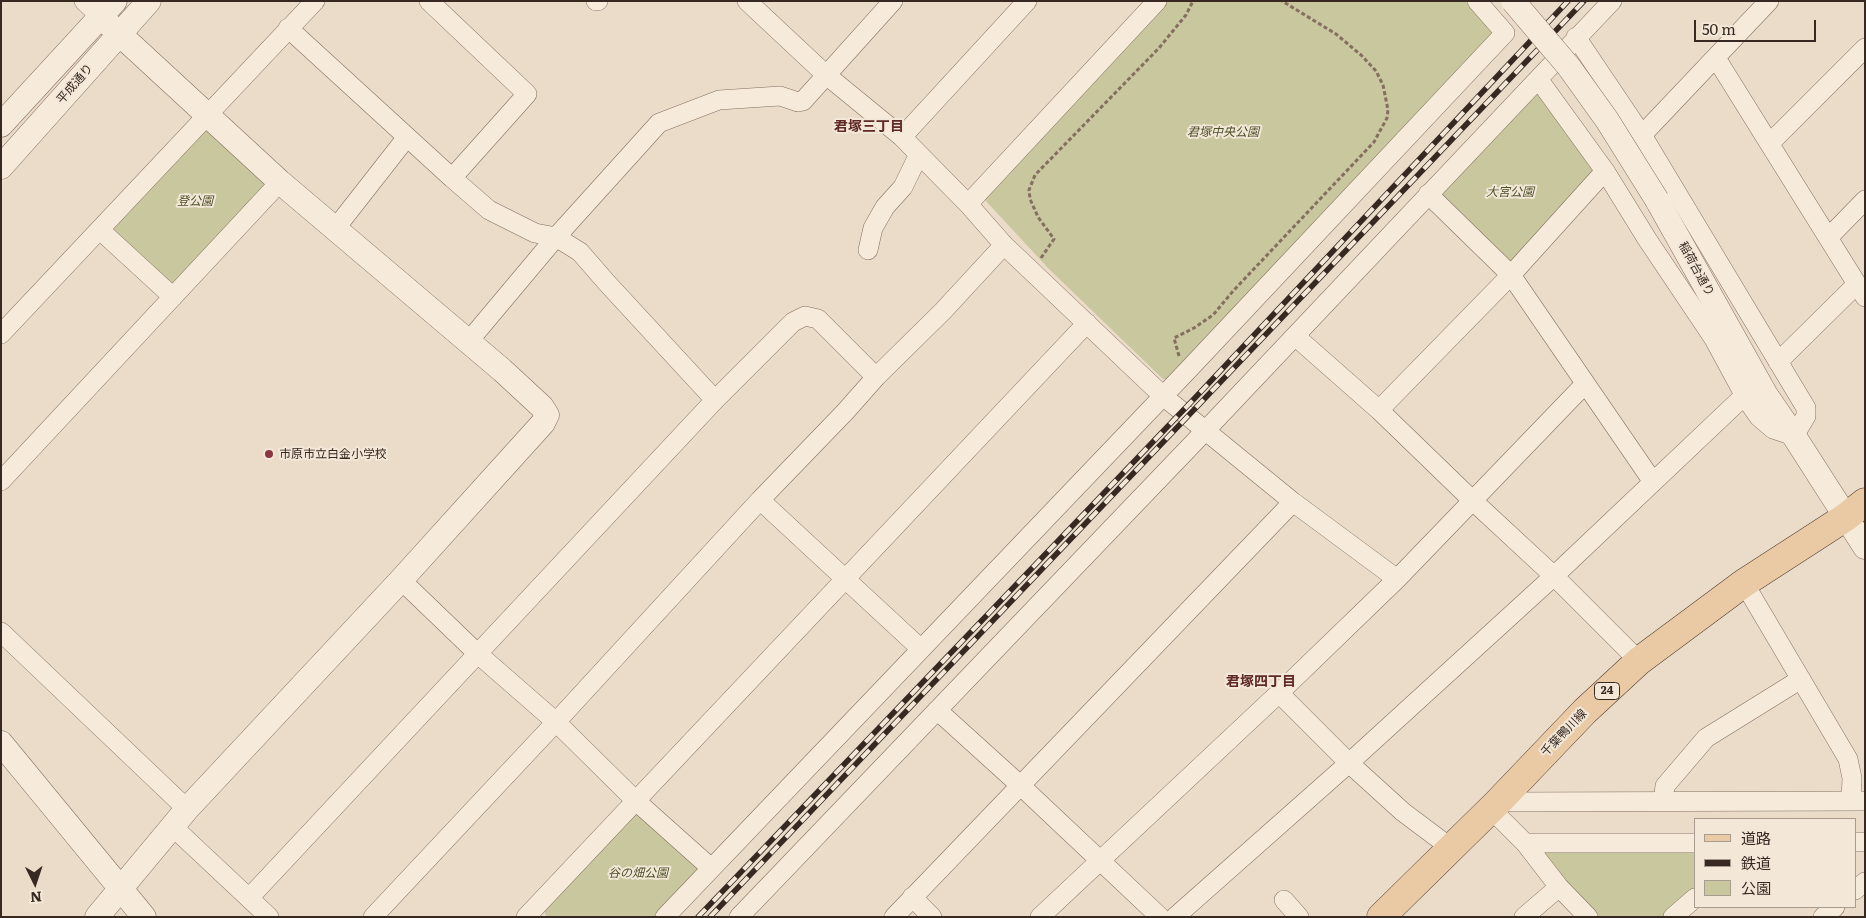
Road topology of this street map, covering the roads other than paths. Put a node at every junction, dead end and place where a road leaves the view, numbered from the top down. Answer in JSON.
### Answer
{"nodes":[{"id":1,"x":149,"y":1,"type":"edge"},
{"id":2,"x":314,"y":1,"type":"edge"},
{"id":3,"x":429,"y":1,"type":"edge"},
{"id":4,"x":893,"y":1,"type":"edge"},
{"id":5,"x":1027,"y":1,"type":"edge"},
{"id":6,"x":1157,"y":1,"type":"edge"},
{"id":7,"x":1477,"y":1,"type":"edge"},
{"id":8,"x":1513,"y":1,"type":"edge"},
{"id":9,"x":1612,"y":1,"type":"edge"},
{"id":10,"x":1769,"y":1,"type":"edge"},
{"id":11,"x":752,"y":3,"type":"edge"},
{"id":12,"x":100,"y":6,"type":"edge"},
{"id":13,"x":288,"y":28,"type":"junction"},
{"id":14,"x":119,"y":34,"type":"junction"},
{"id":15,"x":1576,"y":38,"type":"junction"},
{"id":16,"x":1865,"y":48,"type":"edge"},
{"id":17,"x":1716,"y":58,"type":"junction"},
{"id":18,"x":825,"y":74,"type":"junction"},
{"id":19,"x":1539,"y":80,"type":"junction"},
{"id":20,"x":208,"y":114,"type":"junction"},
{"id":21,"x":1,"y":124,"type":"edge"},
{"id":22,"x":1642,"y":135,"type":"junction"},
{"id":23,"x":407,"y":137,"type":"junction"},
{"id":24,"x":902,"y":137,"type":"junction"},
{"id":25,"x":1770,"y":143,"type":"junction"},
{"id":26,"x":919,"y":154,"type":"junction"},
{"id":27,"x":1,"y":167,"type":"edge"},
{"id":28,"x":1605,"y":171,"type":"junction"},
{"id":29,"x":452,"y":178,"type":"junction"},
{"id":30,"x":280,"y":182,"type":"junction"},
{"id":31,"x":1428,"y":194,"type":"junction"},
{"id":32,"x":1865,"y":200,"type":"edge"},
{"id":33,"x":968,"y":204,"type":"junction"},
{"id":34,"x":335,"y":229,"type":"junction"},
{"id":35,"x":100,"y":230,"type":"junction"},
{"id":36,"x":556,"y":237,"type":"junction"},
{"id":37,"x":1828,"y":237,"type":"junction"},
{"id":38,"x":1004,"y":245,"type":"junction"},
{"id":39,"x":868,"y":250,"type":"dead end"},
{"id":40,"x":1511,"y":275,"type":"junction"},
{"id":41,"x":1861,"y":291,"type":"edge"},
{"id":42,"x":173,"y":297,"type":"junction"},
{"id":43,"x":1086,"y":323,"type":"junction"},
{"id":44,"x":1,"y":334,"type":"edge"},
{"id":45,"x":1295,"y":336,"type":"junction"},
{"id":46,"x":468,"y":342,"type":"junction"},
{"id":47,"x":1778,"y":362,"type":"junction"},
{"id":48,"x":876,"y":377,"type":"junction"},
{"id":49,"x":1585,"y":384,"type":"junction"},
{"id":50,"x":1745,"y":395,"type":"junction"},
{"id":51,"x":1163,"y":396,"type":"junction"},
{"id":52,"x":715,"y":400,"type":"junction"},
{"id":53,"x":1379,"y":410,"type":"junction"},
{"id":54,"x":1205,"y":431,"type":"junction"},
{"id":55,"x":1794,"y":436,"type":"junction"},
{"id":56,"x":1,"y":481,"type":"edge"},
{"id":57,"x":1653,"y":482,"type":"junction"},
{"id":58,"x":760,"y":500,"type":"junction"},
{"id":59,"x":1472,"y":500,"type":"junction"},
{"id":60,"x":1293,"y":502,"type":"junction"},
{"id":61,"x":1856,"y":510,"type":"edge"},
{"id":62,"x":1865,"y":547,"type":"edge"},
{"id":63,"x":1554,"y":576,"type":"junction"},
{"id":64,"x":846,"y":578,"type":"junction"},
{"id":65,"x":1397,"y":579,"type":"junction"},
{"id":66,"x":401,"y":580,"type":"junction"},
{"id":67,"x":1744,"y":583,"type":"junction"},
{"id":68,"x":1,"y":632,"type":"edge"},
{"id":69,"x":921,"y":649,"type":"junction"},
{"id":70,"x":478,"y":654,"type":"junction"},
{"id":71,"x":1639,"y":661,"type":"junction"},
{"id":72,"x":1801,"y":679,"type":"junction"},
{"id":73,"x":1279,"y":693,"type":"junction"},
{"id":74,"x":937,"y":710,"type":"junction"},
{"id":75,"x":556,"y":722,"type":"junction"},
{"id":76,"x":1,"y":743,"type":"edge"},
{"id":77,"x":1349,"y":763,"type":"junction"},
{"id":78,"x":1021,"y":786,"type":"junction"},
{"id":79,"x":636,"y":801,"type":"junction"},
{"id":80,"x":1663,"y":801,"type":"junction"},
{"id":81,"x":1858,"y":801,"type":"edge"},
{"id":82,"x":1494,"y":805,"type":"junction"},
{"id":83,"x":180,"y":818,"type":"junction"},
{"id":84,"x":1525,"y":843,"type":"junction"},
{"id":85,"x":1694,"y":843,"type":"edge"},
{"id":86,"x":1450,"y":848,"type":"junction"},
{"id":87,"x":1100,"y":861,"type":"junction"},
{"id":88,"x":711,"y":868,"type":"junction"},
{"id":89,"x":1559,"y":886,"type":"junction"},
{"id":90,"x":120,"y":887,"type":"junction"},
{"id":91,"x":249,"y":898,"type":"junction"},
{"id":92,"x":912,"y":898,"type":"junction"},
{"id":93,"x":1694,"y":899,"type":"edge"},
{"id":94,"x":1284,"y":900,"type":"dead end"},
{"id":95,"x":1834,"y":908,"type":"edge"},
{"id":96,"x":532,"y":914,"type":"edge"},
{"id":97,"x":97,"y":917,"type":"edge"},
{"id":98,"x":144,"y":917,"type":"edge"},
{"id":99,"x":270,"y":917,"type":"edge"},
{"id":100,"x":373,"y":917,"type":"edge"},
{"id":101,"x":665,"y":917,"type":"edge"},
{"id":102,"x":739,"y":917,"type":"edge"},
{"id":103,"x":894,"y":917,"type":"edge"},
{"id":104,"x":932,"y":917,"type":"edge"},
{"id":105,"x":1040,"y":917,"type":"edge"},
{"id":106,"x":1160,"y":917,"type":"edge"},
{"id":107,"x":1175,"y":917,"type":"edge"},
{"id":108,"x":1299,"y":917,"type":"edge"},
{"id":109,"x":1381,"y":917,"type":"edge"},
{"id":110,"x":1524,"y":917,"type":"edge"},
{"id":111,"x":1588,"y":917,"type":"edge"},
{"id":112,"x":1673,"y":917,"type":"edge"},
{"id":113,"x":1823,"y":917,"type":"edge"}],
"edges":[{"from":1,"to":14,"type":"street","name":"平成通り"},
{"from":2,"to":13,"type":"street"},
{"from":3,"to":29,"type":"street"},
{"from":4,"to":18,"type":"street"},
{"from":5,"to":24,"type":"street"},
{"from":6,"to":33,"type":"street"},
{"from":7,"to":51,"type":"street"},
{"from":8,"to":55,"type":"street","name":"稲荷台通り","bridge":true},
{"from":9,"to":15,"type":"street"},
{"from":10,"to":17,"type":"street"},
{"from":11,"to":18,"type":"street"},
{"from":12,"to":14,"type":"street"},
{"from":12,"to":21,"type":"street"},
{"from":13,"to":20,"type":"street"},
{"from":13,"to":23,"type":"street"},
{"from":14,"to":20,"type":"street"},
{"from":14,"to":27,"type":"street","name":"平成通り"},
{"from":15,"to":19,"type":"street"},
{"from":15,"to":22,"type":"street"},
{"from":16,"to":25,"type":"street"},
{"from":17,"to":22,"type":"street"},
{"from":17,"to":25,"type":"street"},
{"from":18,"to":24,"type":"street"},
{"from":18,"to":36,"type":"street"},
{"from":19,"to":28,"type":"street"},
{"from":19,"to":31,"type":"street"},
{"from":20,"to":30,"type":"street"},
{"from":20,"to":35,"type":"street"},
{"from":22,"to":47,"type":"street"},
{"from":23,"to":29,"type":"street"},
{"from":23,"to":34,"type":"street"},
{"from":24,"to":26,"type":"street"},
{"from":25,"to":37,"type":"street"},
{"from":26,"to":33,"type":"street"},
{"from":26,"to":39,"type":"street"},
{"from":28,"to":40,"type":"street"},
{"from":28,"to":50,"type":"street"},
{"from":29,"to":36,"type":"street"},
{"from":30,"to":34,"type":"street"},
{"from":30,"to":42,"type":"street"},
{"from":31,"to":40,"type":"street"},
{"from":31,"to":45,"type":"street"},
{"from":32,"to":37,"type":"street"},
{"from":33,"to":38,"type":"street"},
{"from":34,"to":46,"type":"street"},
{"from":35,"to":42,"type":"street"},
{"from":35,"to":44,"type":"street"},
{"from":36,"to":46,"type":"street"},
{"from":36,"to":52,"type":"street"},
{"from":37,"to":41,"type":"street"},
{"from":38,"to":43,"type":"street"},
{"from":38,"to":48,"type":"street"},
{"from":40,"to":49,"type":"street"},
{"from":40,"to":53,"type":"street"},
{"from":41,"to":47,"type":"street"},
{"from":42,"to":56,"type":"street"},
{"from":43,"to":51,"type":"street"},
{"from":43,"to":64,"type":"street"},
{"from":45,"to":53,"type":"street"},
{"from":45,"to":54,"type":"street"},
{"from":46,"to":66,"type":"street"},
{"from":47,"to":55,"type":"street"},
{"from":48,"to":52,"type":"street"},
{"from":48,"to":58,"type":"street"},
{"from":49,"to":57,"type":"street"},
{"from":49,"to":59,"type":"street"},
{"from":50,"to":55,"type":"street"},
{"from":50,"to":57,"type":"street"},
{"from":51,"to":54,"type":"street"},
{"from":51,"to":69,"type":"street"},
{"from":52,"to":70,"type":"street"},
{"from":53,"to":59,"type":"street"},
{"from":54,"to":60,"type":"street"},
{"from":54,"to":74,"type":"street"},
{"from":55,"to":61,"type":"street","name":"稲荷台通り"},
{"from":57,"to":63,"type":"street"},
{"from":58,"to":64,"type":"street"},
{"from":58,"to":75,"type":"street"},
{"from":59,"to":63,"type":"street"},
{"from":59,"to":65,"type":"street"},
{"from":60,"to":65,"type":"street"},
{"from":60,"to":78,"type":"street"},
{"from":61,"to":62,"type":"street","name":"稲荷台通り"},
{"from":61,"to":67,"type":"main road","name":"千葉鴨川線","number":"24"},
{"from":63,"to":71,"type":"street"},
{"from":63,"to":77,"type":"street"},
{"from":64,"to":69,"type":"street"},
{"from":64,"to":79,"type":"street"},
{"from":65,"to":73,"type":"street"},
{"from":66,"to":70,"type":"street"},
{"from":66,"to":83,"type":"street"},
{"from":67,"to":71,"type":"main road","name":"千葉鴨川線","number":"24"},
{"from":67,"to":72,"type":"street"},
{"from":68,"to":83,"type":"street"},
{"from":69,"to":88,"type":"street"},
{"from":70,"to":75,"type":"street"},
{"from":70,"to":91,"type":"street"},
{"from":71,"to":82,"type":"main road","name":"千葉鴨川線","number":"24"},
{"from":72,"to":80,"type":"street"},
{"from":72,"to":81,"type":"street"},
{"from":73,"to":77,"type":"street"},
{"from":73,"to":87,"type":"street"},
{"from":74,"to":78,"type":"street"},
{"from":74,"to":102,"type":"street"},
{"from":75,"to":79,"type":"street"},
{"from":75,"to":100,"type":"street"},
{"from":76,"to":90,"type":"street"},
{"from":77,"to":86,"type":"street"},
{"from":77,"to":107,"type":"street"},
{"from":78,"to":87,"type":"street"},
{"from":78,"to":92,"type":"street"},
{"from":79,"to":88,"type":"street"},
{"from":79,"to":96,"type":"street"},
{"from":80,"to":81,"type":"street"},
{"from":80,"to":82,"type":"street"},
{"from":82,"to":84,"type":"street"},
{"from":82,"to":86,"type":"main road","name":"千葉鴨川線","number":"24"},
{"from":83,"to":90,"type":"street"},
{"from":83,"to":91,"type":"street"},
{"from":84,"to":85,"type":"street"},
{"from":84,"to":89,"type":"street"},
{"from":86,"to":109,"type":"main road","name":"千葉鴨川線","number":"24"},
{"from":87,"to":105,"type":"street"},
{"from":87,"to":106,"type":"street"},
{"from":88,"to":101,"type":"street"},
{"from":89,"to":110,"type":"street"},
{"from":89,"to":111,"type":"street"},
{"from":90,"to":97,"type":"street"},
{"from":90,"to":98,"type":"street"},
{"from":91,"to":99,"type":"street"},
{"from":92,"to":103,"type":"street"},
{"from":92,"to":104,"type":"street"},
{"from":93,"to":112,"type":"street"},
{"from":94,"to":108,"type":"street"},
{"from":95,"to":113,"type":"street"}]}
